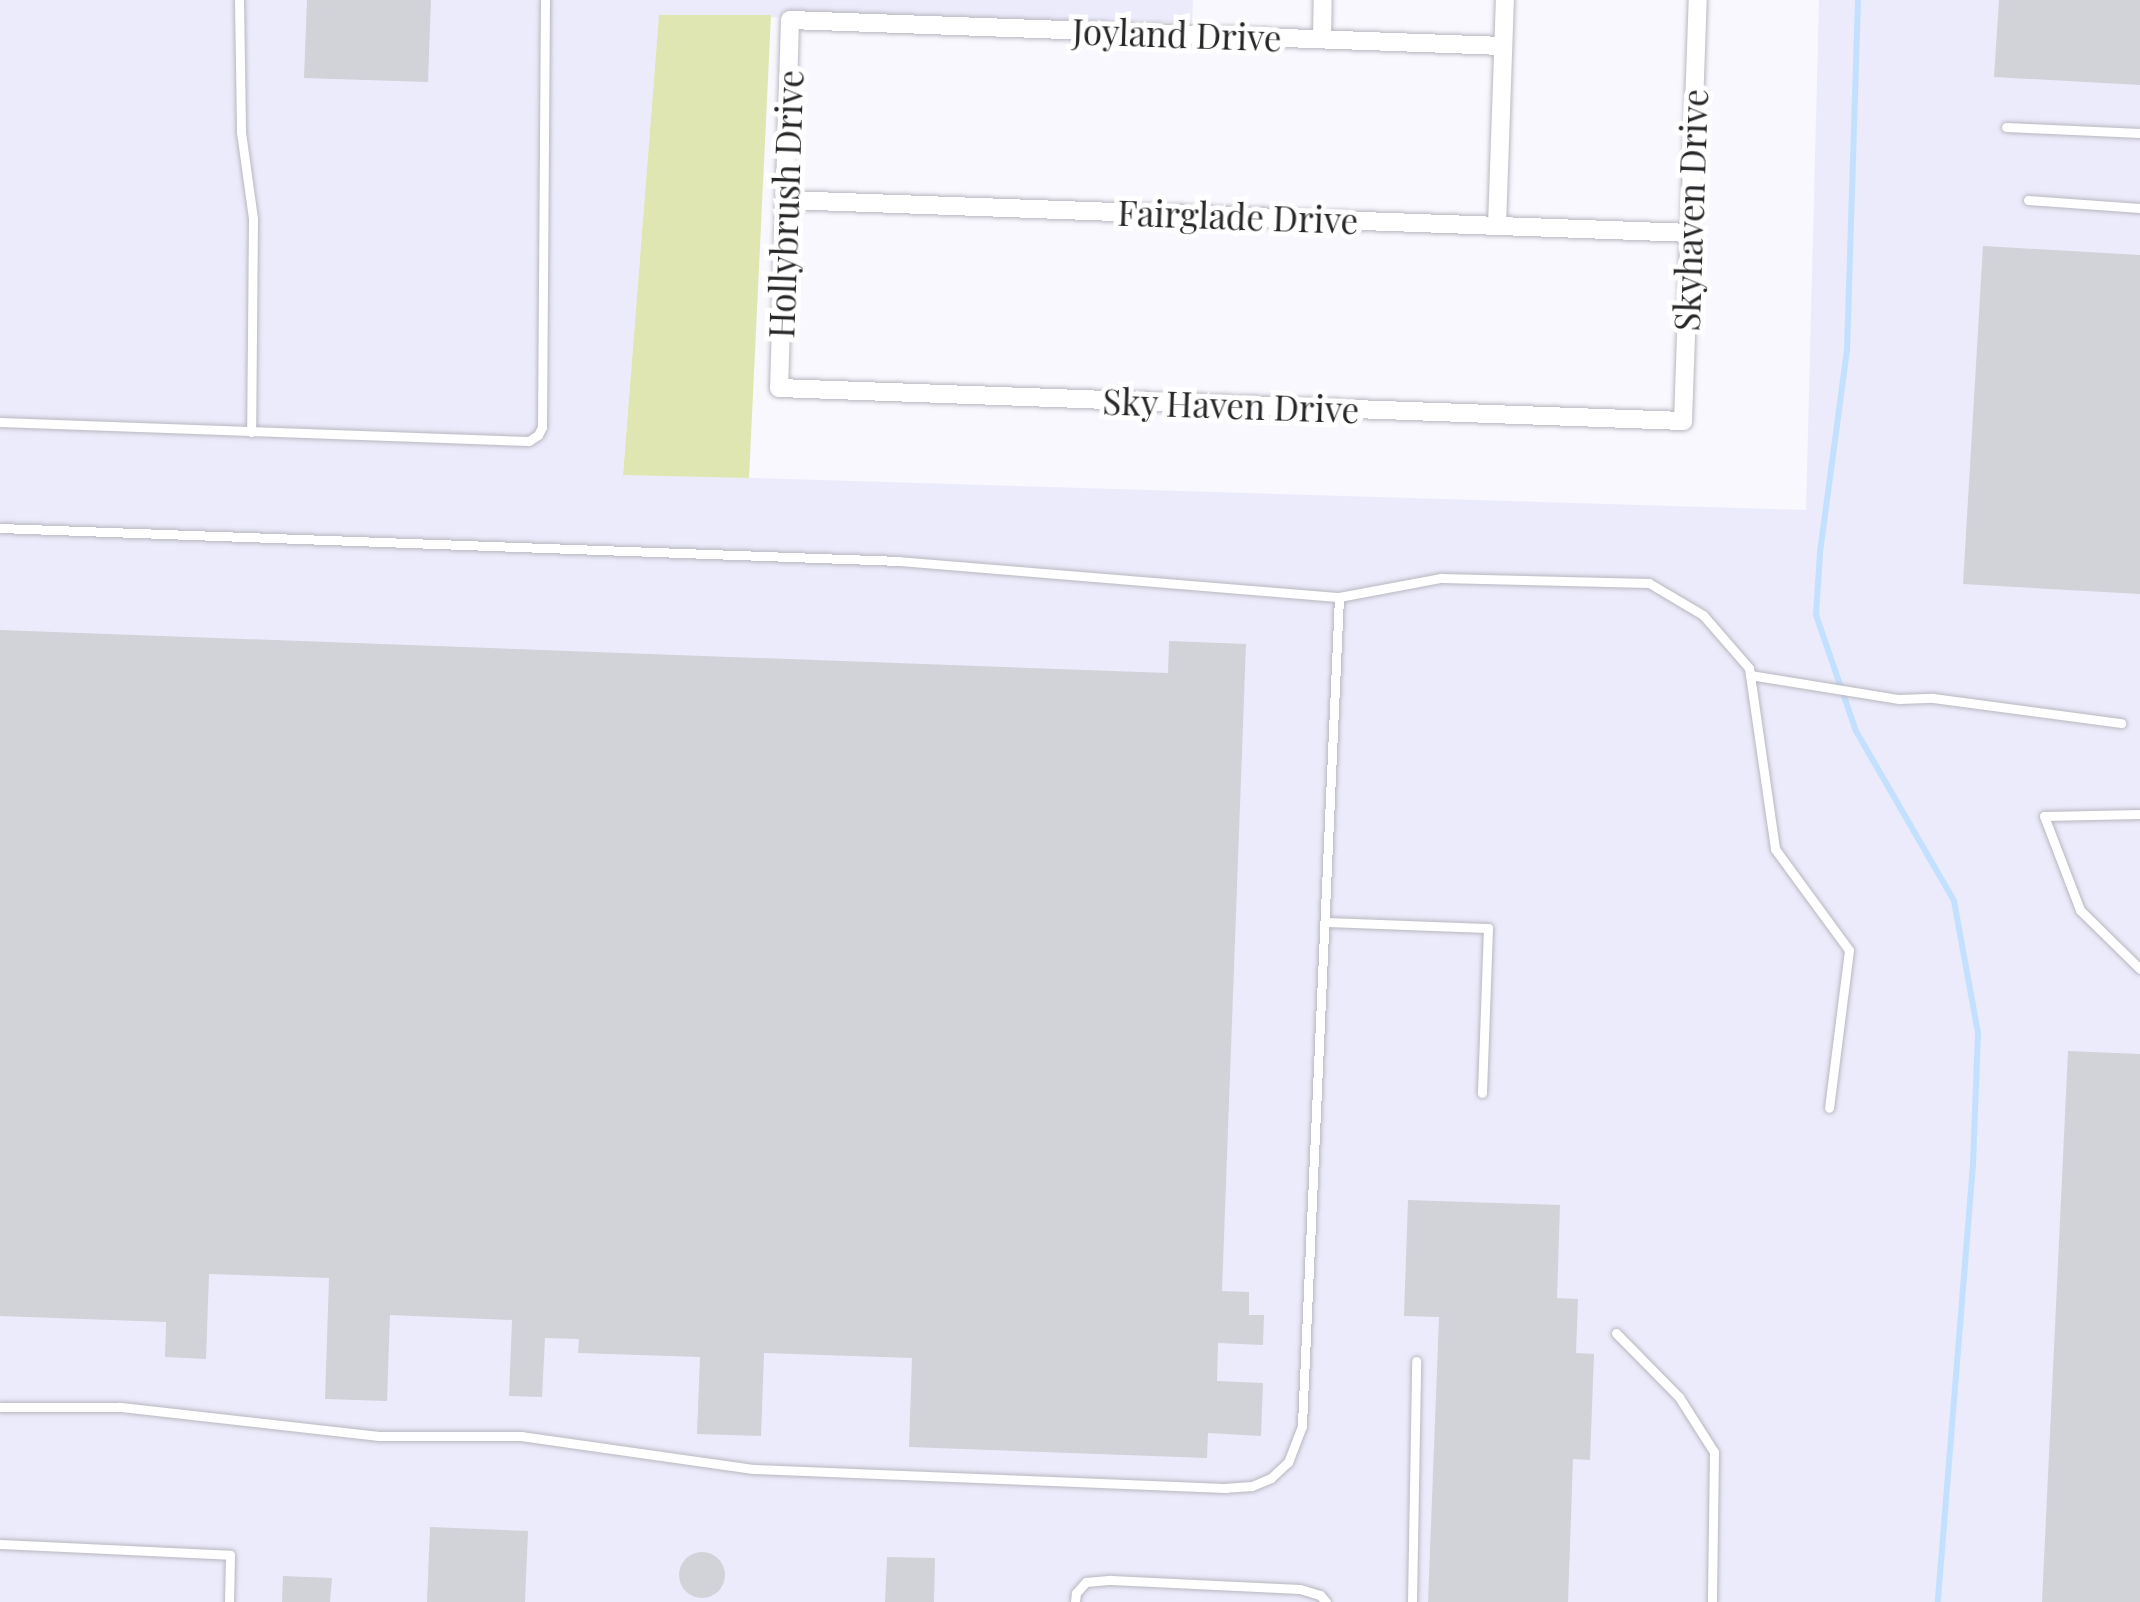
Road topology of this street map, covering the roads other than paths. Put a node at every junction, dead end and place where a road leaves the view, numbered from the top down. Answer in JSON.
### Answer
{"nodes":[{"id":1,"x":239,"y":0,"type":"edge"},
{"id":2,"x":545,"y":0,"type":"edge"},
{"id":3,"x":1323,"y":0,"type":"edge"},
{"id":4,"x":1505,"y":0,"type":"edge"},
{"id":5,"x":1698,"y":0,"type":"edge"},
{"id":6,"x":790,"y":20,"type":"joint"},
{"id":7,"x":1322,"y":39,"type":"junction"},
{"id":8,"x":1503,"y":46,"type":"junction"},
{"id":9,"x":2006,"y":127,"type":"dead end"},
{"id":10,"x":2140,"y":133,"type":"edge"},
{"id":11,"x":787,"y":200,"type":"junction"},
{"id":12,"x":2028,"y":200,"type":"dead end"},
{"id":13,"x":2140,"y":208,"type":"edge"},
{"id":14,"x":1497,"y":226,"type":"junction"},
{"id":15,"x":1690,"y":233,"type":"junction"},
{"id":16,"x":779,"y":388,"type":"joint"},
{"id":17,"x":1683,"y":421,"type":"joint"},
{"id":18,"x":0,"y":422,"type":"edge"},
{"id":19,"x":251,"y":432,"type":"junction"},
{"id":20,"x":0,"y":528,"type":"edge"},
{"id":21,"x":1339,"y":598,"type":"junction"},
{"id":22,"x":1750,"y":675,"type":"junction"},
{"id":23,"x":2121,"y":722,"type":"dead end"},
{"id":24,"x":2140,"y":814,"type":"edge"},
{"id":25,"x":1324,"y":922,"type":"junction"},
{"id":26,"x":2140,"y":970,"type":"edge"},
{"id":27,"x":1482,"y":1093,"type":"dead end"},
{"id":28,"x":1829,"y":1108,"type":"dead end"},
{"id":29,"x":1616,"y":1333,"type":"dead end"},
{"id":30,"x":1416,"y":1361,"type":"dead end"},
{"id":31,"x":0,"y":1408,"type":"edge"},
{"id":32,"x":0,"y":1544,"type":"edge"},
{"id":33,"x":229,"y":1602,"type":"edge"},
{"id":34,"x":1075,"y":1602,"type":"edge"},
{"id":35,"x":1326,"y":1602,"type":"edge"},
{"id":36,"x":1412,"y":1602,"type":"edge"},
{"id":37,"x":1712,"y":1602,"type":"edge"}],
"edges":[{"from":1,"to":19,"type":"lane"},
{"from":2,"to":19,"type":"lane"},
{"from":3,"to":7,"type":"street"},
{"from":4,"to":8,"type":"street"},
{"from":5,"to":15,"type":"street","name":"Skyhaven Drive"},
{"from":6,"to":7,"type":"street","name":"Joyland Drive"},
{"from":6,"to":11,"type":"street","name":"Hollybrush Drive"},
{"from":7,"to":8,"type":"street","name":"Joyland Drive"},
{"from":8,"to":14,"type":"street"},
{"from":9,"to":10,"type":"lane"},
{"from":11,"to":14,"type":"street","name":"Fairglade Drive"},
{"from":11,"to":16,"type":"street","name":"Hollybrush Drive"},
{"from":12,"to":13,"type":"lane"},
{"from":14,"to":15,"type":"street","name":"Fairglade Drive"},
{"from":15,"to":17,"type":"street","name":"Skyhaven Drive"},
{"from":16,"to":17,"type":"street","name":"Sky Haven Drive"},
{"from":18,"to":19,"type":"lane"},
{"from":20,"to":21,"type":"lane"},
{"from":21,"to":22,"type":"lane"},
{"from":21,"to":25,"type":"lane"},
{"from":22,"to":23,"type":"lane"},
{"from":22,"to":28,"type":"lane"},
{"from":24,"to":26,"type":"lane"},
{"from":25,"to":27,"type":"lane"},
{"from":25,"to":31,"type":"lane"},
{"from":29,"to":37,"type":"lane"},
{"from":30,"to":36,"type":"lane"},
{"from":32,"to":33,"type":"lane"},
{"from":34,"to":35,"type":"lane"}]}
